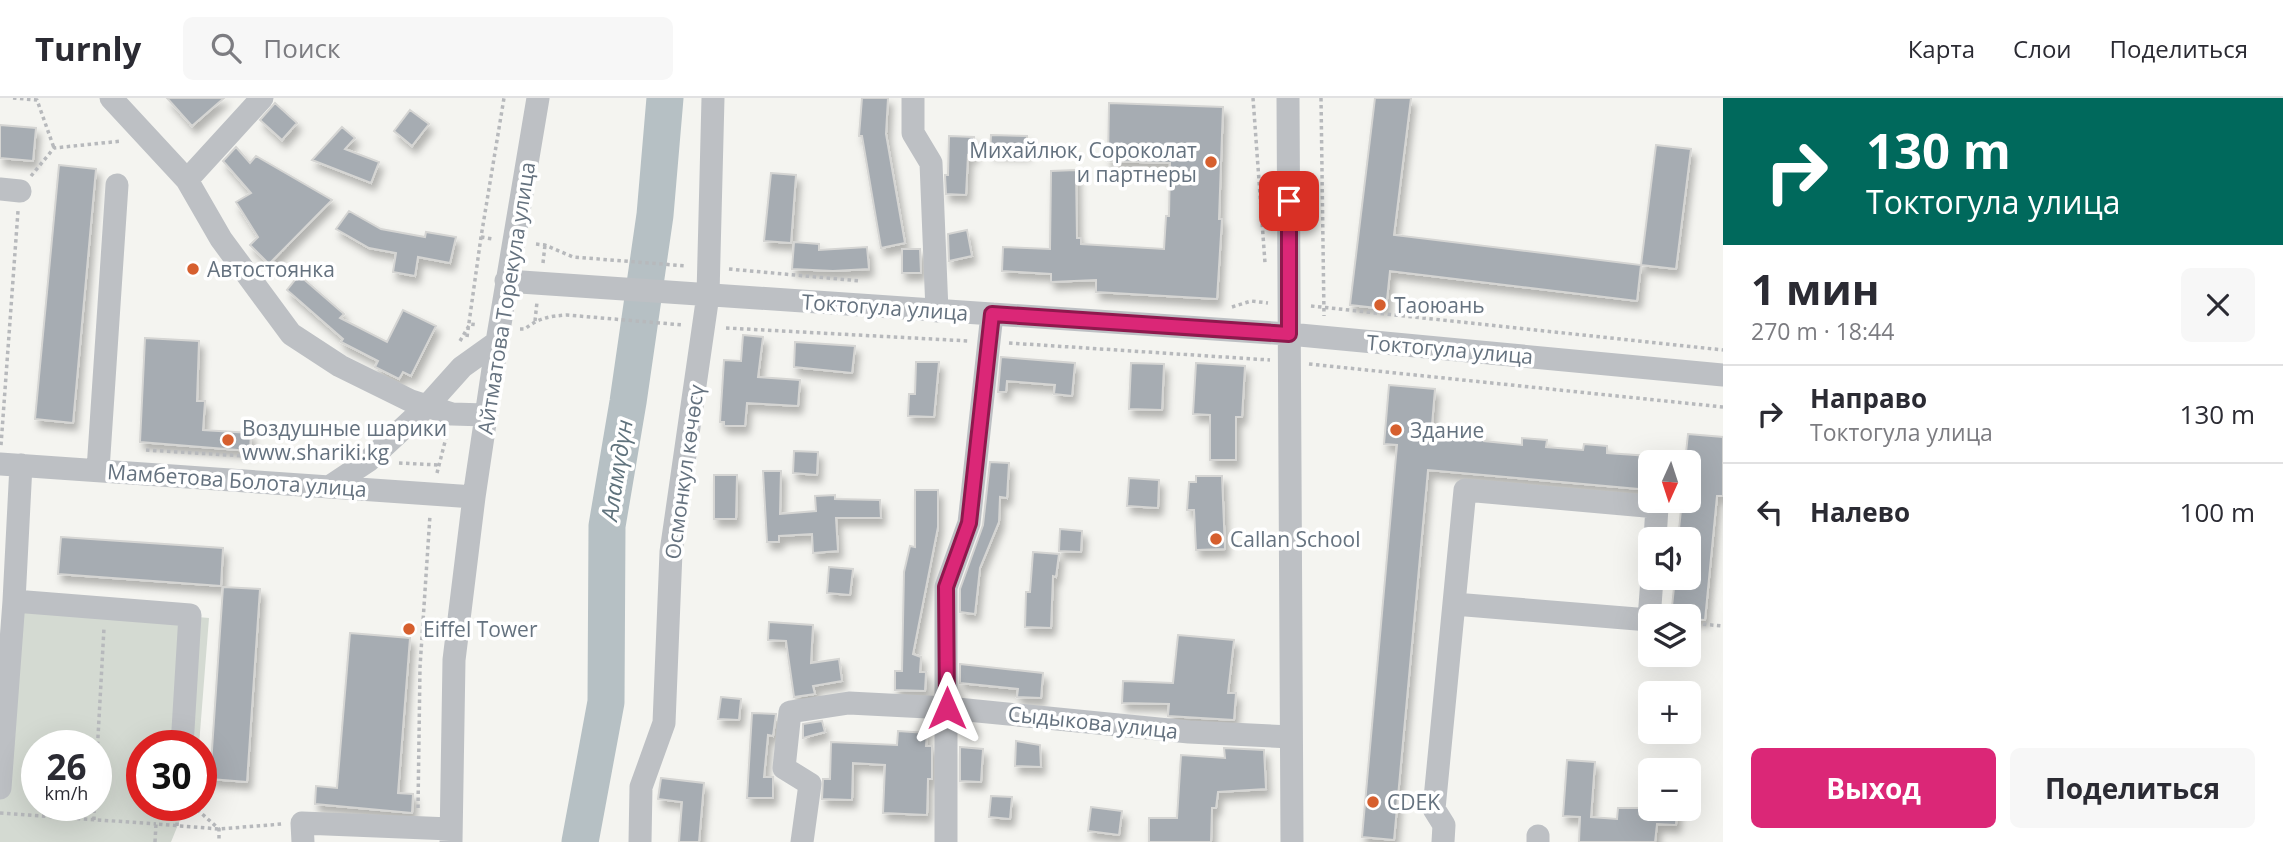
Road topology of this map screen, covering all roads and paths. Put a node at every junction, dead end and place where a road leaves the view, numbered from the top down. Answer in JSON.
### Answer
{"nodes":[{"id":1,"x":13,"y":98,"type":"edge"},
{"id":2,"x":111,"y":98,"type":"edge"},
{"id":3,"x":262,"y":98,"type":"edge"},
{"id":4,"x":504,"y":98,"type":"edge"},
{"id":5,"x":538,"y":98,"type":"edge"},
{"id":6,"x":713,"y":98,"type":"edge"},
{"id":7,"x":914,"y":98,"type":"edge"},
{"id":8,"x":1253,"y":98,"type":"edge"},
{"id":9,"x":1288,"y":98,"type":"edge"},
{"id":10,"x":1321,"y":98,"type":"edge"},
{"id":11,"x":148,"y":139,"type":"junction"},
{"id":12,"x":54,"y":148,"type":"junction"},
{"id":13,"x":187,"y":180,"type":"junction"},
{"id":14,"x":117,"y":185,"type":"dead end"},
{"id":15,"x":10,"y":190,"type":"edge"},
{"id":16,"x":573,"y":257,"type":"dead end"},
{"id":17,"x":695,"y":266,"type":"dead end"},
{"id":18,"x":1266,"y":275,"type":"dead end"},
{"id":19,"x":506,"y":281,"type":"junction"},
{"id":20,"x":704,"y":294,"type":"junction"},
{"id":21,"x":937,"y":311,"type":"junction"},
{"id":22,"x":992,"y":314,"type":"junction"},
{"id":23,"x":567,"y":315,"type":"dead end"},
{"id":24,"x":470,"y":324,"type":"junction"},
{"id":25,"x":703,"y":326,"type":"junction"},
{"id":26,"x":1289,"y":334,"type":"junction"},
{"id":27,"x":1323,"y":337,"type":"junction"},
{"id":28,"x":496,"y":342,"type":"junction"},
{"id":29,"x":989,"y":342,"type":"junction"},
{"id":30,"x":458,"y":343,"type":"dead end"},
{"id":31,"x":1289,"y":362,"type":"junction"},
{"id":32,"x":1323,"y":365,"type":"junction"},
{"id":33,"x":462,"y":367,"type":"junction"},
{"id":34,"x":1723,"y":375,"type":"edge"},
{"id":35,"x":427,"y":406,"type":"junction"},
{"id":36,"x":1723,"y":407,"type":"edge"},
{"id":37,"x":452,"y":414,"type":"junction"},
{"id":38,"x":486,"y":415,"type":"junction"},
{"id":39,"x":137,"y":450,"type":"dead end"},
{"id":40,"x":8,"y":458,"type":"edge"},
{"id":41,"x":335,"y":461,"type":"dead end"},
{"id":42,"x":98,"y":471,"type":"junction"},
{"id":43,"x":329,"y":487,"type":"junction"},
{"id":44,"x":432,"y":494,"type":"junction"},
{"id":45,"x":474,"y":497,"type":"junction"},
{"id":46,"x":1656,"y":527,"type":"edge"},
{"id":47,"x":1651,"y":590,"type":"edge"},
{"id":48,"x":14,"y":601,"type":"junction"},
{"id":49,"x":1454,"y":604,"type":"junction"},
{"id":50,"x":106,"y":608,"type":"junction"},
{"id":51,"x":1701,"y":624,"type":"edge"},
{"id":52,"x":1723,"y":626,"type":"edge"},
{"id":53,"x":947,"y":708,"type":"junction"},
{"id":54,"x":99,"y":730,"type":"edge"},
{"id":55,"x":183,"y":730,"type":"edge"},
{"id":56,"x":1291,"y":737,"type":"junction"},
{"id":57,"x":0,"y":788,"type":"edge"},
{"id":58,"x":0,"y":813,"type":"edge"},
{"id":59,"x":21,"y":815,"type":"edge"},
{"id":60,"x":110,"y":821,"type":"edge"},
{"id":61,"x":177,"y":821,"type":"edge"},
{"id":62,"x":210,"y":821,"type":"edge"},
{"id":63,"x":156,"y":824,"type":"junction"},
{"id":64,"x":177,"y":825,"type":"junction"},
{"id":65,"x":418,"y":827,"type":"junction"},
{"id":66,"x":219,"y":829,"type":"junction"},
{"id":67,"x":302,"y":832,"type":"edge"},
{"id":68,"x":451,"y":835,"type":"edge"},
{"id":69,"x":155,"y":842,"type":"edge"},
{"id":70,"x":219,"y":842,"type":"edge"},
{"id":71,"x":640,"y":842,"type":"edge"},
{"id":72,"x":802,"y":842,"type":"edge"},
{"id":73,"x":946,"y":842,"type":"edge"},
{"id":74,"x":1292,"y":842,"type":"edge"},
{"id":75,"x":1443,"y":842,"type":"edge"}],
"edges":[{"from":1,"to":12,"type":"path"},
{"from":2,"to":11,"type":"street"},
{"from":3,"to":13,"type":"street"},
{"from":4,"to":24,"type":"path"},
{"from":5,"to":19,"type":"street","name":"Айтматова Торекула улица"},
{"from":6,"to":20,"type":"street","name":"Осмонкул көчөсү"},
{"from":7,"to":21,"type":"street"},
{"from":8,"to":18,"type":"path"},
{"from":9,"to":26,"type":"street"},
{"from":10,"to":27,"type":"path"},
{"from":11,"to":12,"type":"path"},
{"from":11,"to":13,"type":"street"},
{"from":12,"to":15,"type":"path"},
{"from":13,"to":35,"type":"street"},
{"from":14,"to":42,"type":"street"},
{"from":15,"to":40,"type":"path"},
{"from":16,"to":17,"type":"path"},
{"from":19,"to":20,"type":"street","name":"Токтогула улица"},
{"from":19,"to":28,"type":"street","name":"Айтматова Торекула улица"},
{"from":20,"to":21,"type":"street","name":"Токтогула улица"},
{"from":20,"to":25,"type":"street","name":"Осмонкул көчөсү"},
{"from":21,"to":22,"type":"street","name":"Токтогула улица"},
{"from":22,"to":26,"type":"street","name":"Токтогула улица"},
{"from":22,"to":29,"type":"street"},
{"from":23,"to":25,"type":"path"},
{"from":24,"to":30,"type":"path"},
{"from":24,"to":33,"type":"path"},
{"from":25,"to":29,"type":"path"},
{"from":25,"to":71,"type":"street","name":"Осмонкул көчөсү"},
{"from":26,"to":27,"type":"street","name":"Токтогула улица"},
{"from":26,"to":31,"type":"street"},
{"from":27,"to":32,"type":"path"},
{"from":27,"to":34,"type":"street","name":"Токтогула улица"},
{"from":28,"to":33,"type":"street"},
{"from":28,"to":38,"type":"street","name":"Айтматова Торекула улица"},
{"from":29,"to":31,"type":"path"},
{"from":29,"to":53,"type":"street"},
{"from":31,"to":32,"type":"path"},
{"from":31,"to":56,"type":"street"},
{"from":32,"to":36,"type":"path"},
{"from":33,"to":35,"type":"street"},
{"from":35,"to":37,"type":"street"},
{"from":35,"to":43,"type":"street"},
{"from":37,"to":38,"type":"street"},
{"from":37,"to":44,"type":"path"},
{"from":38,"to":45,"type":"street","name":"Айтматова Торекула улица"},
{"from":39,"to":41,"type":"path"},
{"from":40,"to":42,"type":"street","name":"Мамбетова Болота улица"},
{"from":40,"to":48,"type":"street"},
{"from":42,"to":43,"type":"street","name":"Мамбетова Болота улица"},
{"from":43,"to":44,"type":"street","name":"Мамбетова Болота улица"},
{"from":44,"to":45,"type":"street","name":"Мамбетова Болота улица"},
{"from":44,"to":65,"type":"path"},
{"from":45,"to":68,"type":"street","name":"Айтматова Торекула улица"},
{"from":46,"to":49,"type":"street"},
{"from":47,"to":49,"type":"street"},
{"from":48,"to":50,"type":"street"},
{"from":48,"to":57,"type":"street"},
{"from":49,"to":75,"type":"street"},
{"from":50,"to":54,"type":"path"},
{"from":50,"to":55,"type":"street"},
{"from":51,"to":52,"type":"path"},
{"from":53,"to":56,"type":"street","name":"Сыдыкова улица"},
{"from":53,"to":72,"type":"street","name":"Сыдыкова улица"},
{"from":53,"to":73,"type":"street"},
{"from":56,"to":74,"type":"street"},
{"from":58,"to":59,"type":"path"},
{"from":60,"to":63,"type":"path"},
{"from":61,"to":64,"type":"path"},
{"from":62,"to":66,"type":"path"},
{"from":63,"to":64,"type":"path"},
{"from":63,"to":69,"type":"path"},
{"from":64,"to":66,"type":"path"},
{"from":65,"to":67,"type":"street"},
{"from":65,"to":68,"type":"street"},
{"from":66,"to":67,"type":"path"},
{"from":66,"to":70,"type":"path"}]}
